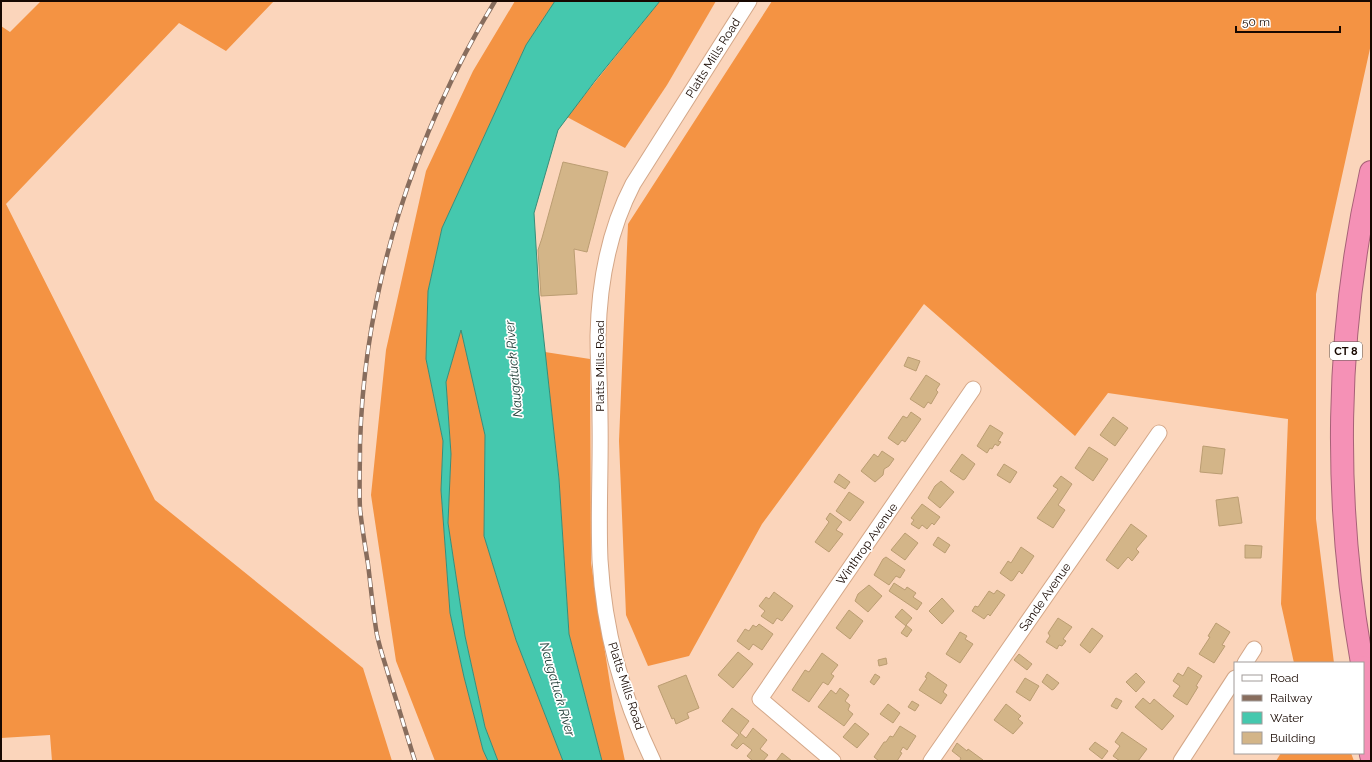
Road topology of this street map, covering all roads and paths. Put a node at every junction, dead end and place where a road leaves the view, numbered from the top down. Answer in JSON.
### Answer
{"nodes":[{"id":1,"x":749,"y":1,"type":"edge"},
{"id":2,"x":1371,"y":172,"type":"edge"},
{"id":3,"x":973,"y":389,"type":"dead end"},
{"id":4,"x":1159,"y":433,"type":"dead end"},
{"id":5,"x":1254,"y":649,"type":"dead end"},
{"id":6,"x":1246,"y":662,"type":"edge"},
{"id":7,"x":1361,"y":662,"type":"edge"},
{"id":8,"x":1364,"y":672,"type":"edge"},
{"id":9,"x":1234,"y":680,"type":"edge"},
{"id":10,"x":1371,"y":706,"type":"edge"},
{"id":11,"x":1364,"y":710,"type":"edge"},
{"id":12,"x":1371,"y":755,"type":"edge"},
{"id":13,"x":653,"y":761,"type":"edge"},
{"id":14,"x":833,"y":761,"type":"edge"},
{"id":15,"x":931,"y":761,"type":"edge"},
{"id":16,"x":1181,"y":761,"type":"edge"}],
"edges":[{"from":1,"to":13,"type":"street","name":"Platts Mills Road"},
{"from":2,"to":7,"type":"highway","number":"CT 8"},
{"from":3,"to":14,"type":"street","name":"Winthrop Avenue"},
{"from":4,"to":15,"type":"street","name":"Sande Avenue"},
{"from":5,"to":6,"type":"street"},
{"from":8,"to":10,"type":"highway"},
{"from":9,"to":16,"type":"street"},
{"from":11,"to":12,"type":"highway"}]}
